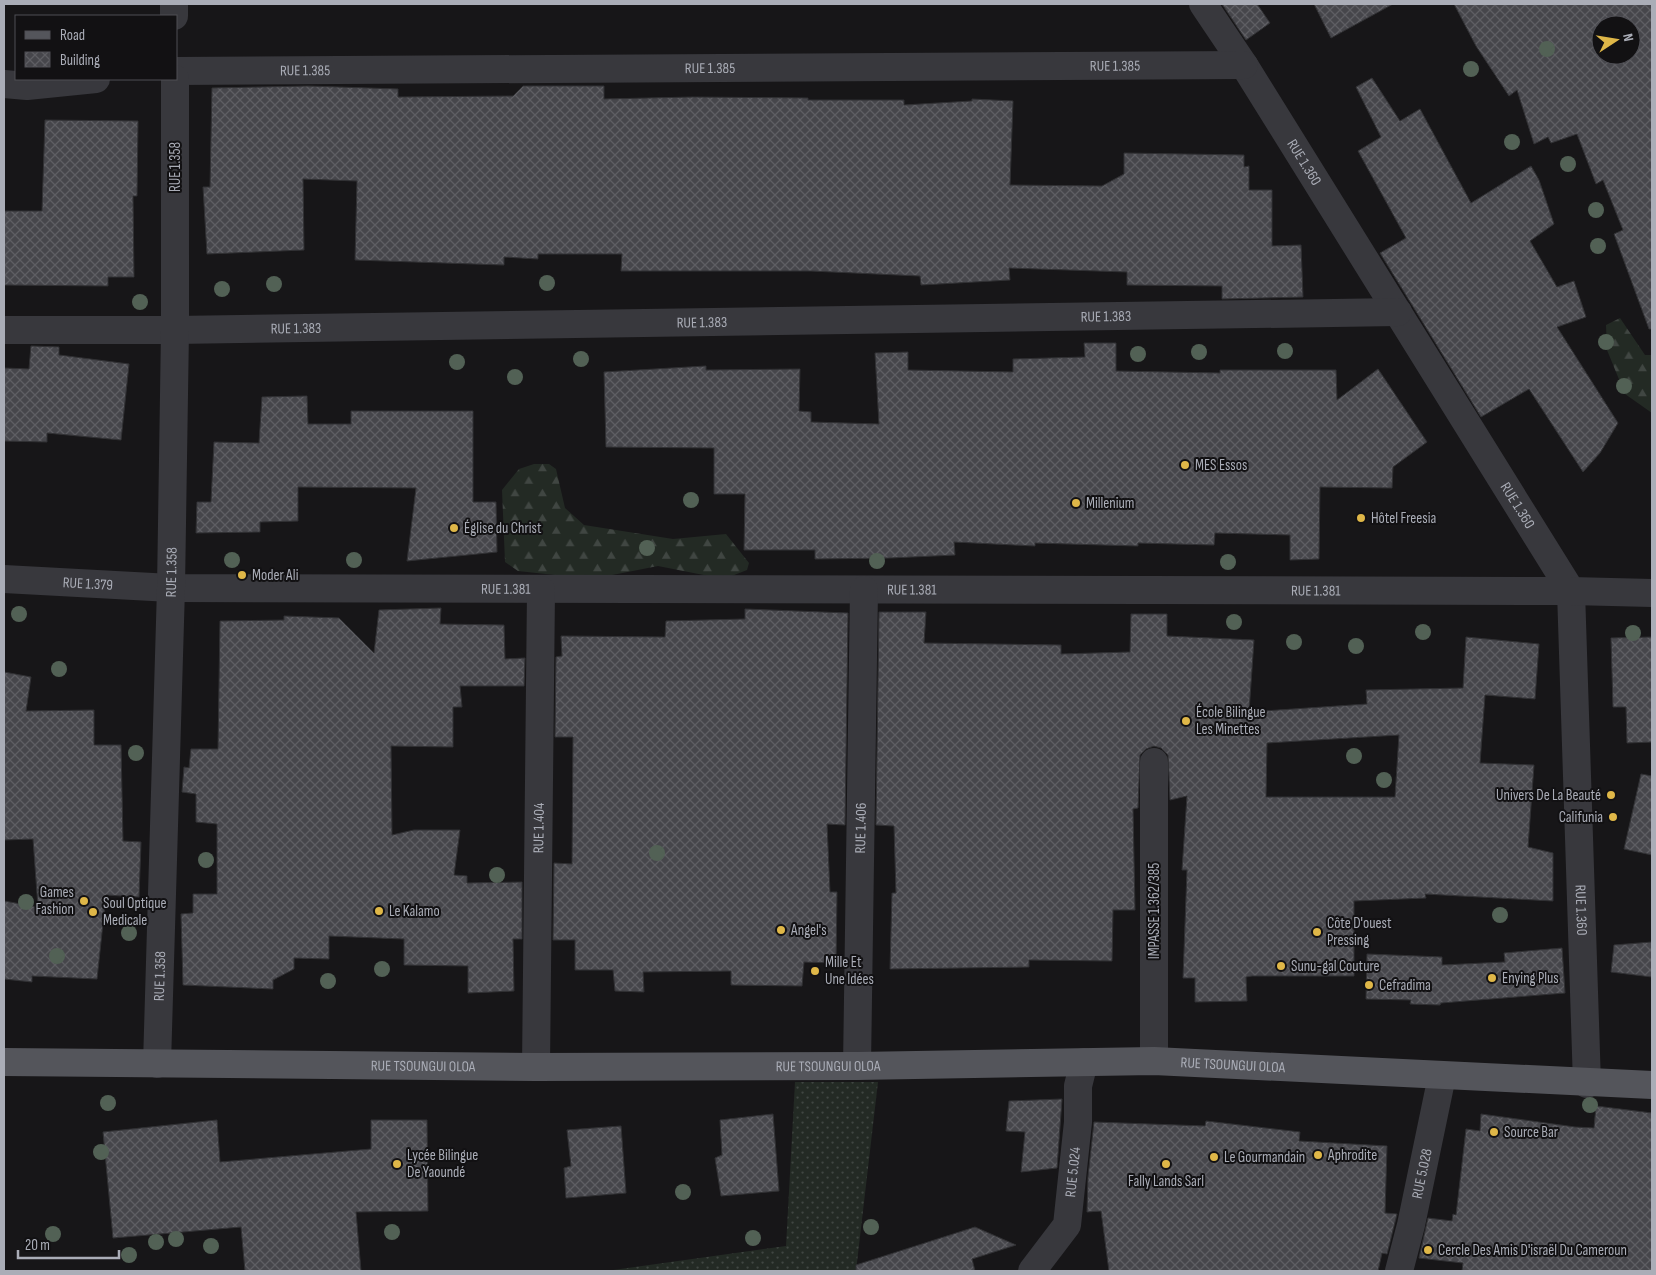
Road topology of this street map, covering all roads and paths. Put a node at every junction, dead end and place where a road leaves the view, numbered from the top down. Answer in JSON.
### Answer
{"nodes":[{"id":1,"x":1203,"y":4,"type":"edge"},
{"id":2,"x":1244,"y":65,"type":"junction"},
{"id":3,"x":178,"y":71,"type":"edge"},
{"id":4,"x":86,"y":80,"type":"edge"},
{"id":5,"x":175,"y":80,"type":"edge"},
{"id":6,"x":4,"y":84,"type":"edge"},
{"id":7,"x":1398,"y":312,"type":"junction"},
{"id":8,"x":4,"y":330,"type":"edge"},
{"id":9,"x":175,"y":330,"type":"junction"},
{"id":10,"x":4,"y":579,"type":"edge"},
{"id":11,"x":171,"y":588,"type":"junction"},
{"id":12,"x":541,"y":590,"type":"junction"},
{"id":13,"x":864,"y":590,"type":"junction"},
{"id":14,"x":1571,"y":590,"type":"junction"},
{"id":15,"x":1652,"y":593,"type":"edge"},
{"id":16,"x":1154,"y":762,"type":"dead end"},
{"id":17,"x":1154,"y":1061,"type":"junction"},
{"id":18,"x":4,"y":1062,"type":"edge"},
{"id":19,"x":1084,"y":1062,"type":"junction"},
{"id":20,"x":157,"y":1064,"type":"junction"},
{"id":21,"x":857,"y":1066,"type":"junction"},
{"id":22,"x":536,"y":1067,"type":"junction"},
{"id":23,"x":1442,"y":1076,"type":"junction"},
{"id":24,"x":1587,"y":1084,"type":"junction"},
{"id":25,"x":1652,"y":1086,"type":"edge"},
{"id":26,"x":1032,"y":1271,"type":"edge"},
{"id":27,"x":1399,"y":1271,"type":"edge"}],
"edges":[{"from":1,"to":2,"type":"street","name":"RUE 1.360"},
{"from":2,"to":3,"type":"street","name":"RUE 1.385"},
{"from":2,"to":7,"type":"street","name":"RUE 1.360"},
{"from":4,"to":6,"type":"street"},
{"from":5,"to":9,"type":"street","name":"RUE 1.358"},
{"from":7,"to":9,"type":"street","name":"RUE 1.383"},
{"from":7,"to":14,"type":"street","name":"RUE 1.360"},
{"from":8,"to":9,"type":"street","name":"RUE 1.383"},
{"from":9,"to":11,"type":"street","name":"RUE 1.358"},
{"from":10,"to":11,"type":"street","name":"RUE 1.379"},
{"from":11,"to":12,"type":"street","name":"RUE 1.381"},
{"from":11,"to":20,"type":"street","name":"RUE 1.358"},
{"from":12,"to":13,"type":"street","name":"RUE 1.381"},
{"from":12,"to":22,"type":"street","name":"RUE 1.404"},
{"from":13,"to":14,"type":"street","name":"RUE 1.381"},
{"from":13,"to":21,"type":"street","name":"RUE 1.406"},
{"from":14,"to":15,"type":"street","name":"RUE 1.381"},
{"from":14,"to":24,"type":"street","name":"RUE 1.360"},
{"from":16,"to":17,"type":"street","name":"IMPASSE 1.362/385"},
{"from":17,"to":19,"type":"main road","name":"RUE TSOUNGUI OLOA"},
{"from":17,"to":23,"type":"main road","name":"RUE TSOUNGUI OLOA"},
{"from":18,"to":20,"type":"main road","name":"RUE TSOUNGUI OLOA"},
{"from":19,"to":21,"type":"main road","name":"RUE TSOUNGUI OLOA"},
{"from":19,"to":26,"type":"street","name":"RUE 5.024"},
{"from":20,"to":22,"type":"main road","name":"RUE TSOUNGUI OLOA"},
{"from":21,"to":22,"type":"main road","name":"RUE TSOUNGUI OLOA"},
{"from":23,"to":24,"type":"main road","name":"RUE TSOUNGUI OLOA"},
{"from":23,"to":27,"type":"street","name":"RUE 5.028"},
{"from":24,"to":25,"type":"main road","name":"RUE TSOUNGUI OLOA"}]}
